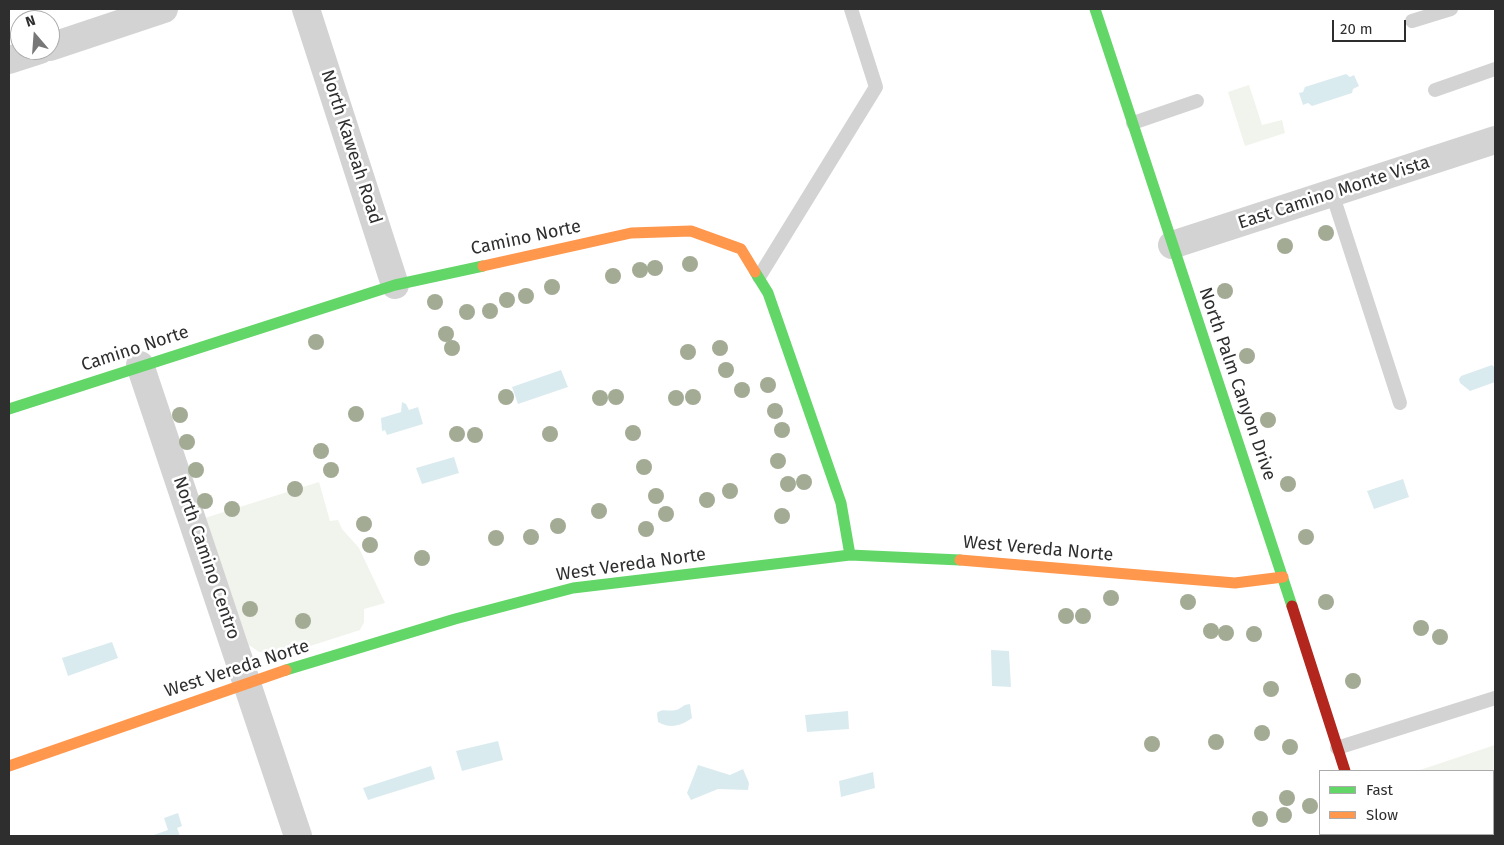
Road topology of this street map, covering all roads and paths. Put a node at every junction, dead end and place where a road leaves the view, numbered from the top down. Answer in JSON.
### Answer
{"nodes":[{"id":1,"x":164,"y":9,"type":"edge"},
{"id":2,"x":306,"y":9,"type":"edge"},
{"id":3,"x":852,"y":9,"type":"edge"},
{"id":4,"x":1095,"y":9,"type":"edge"},
{"id":5,"x":1451,"y":9,"type":"edge"},
{"id":6,"x":1412,"y":21,"type":"dead end"},
{"id":7,"x":60,"y":44,"type":"edge"},
{"id":8,"x":1495,"y":69,"type":"edge"},
{"id":9,"x":1434,"y":90,"type":"dead end"},
{"id":10,"x":1197,"y":101,"type":"dead end"},
{"id":11,"x":1133,"y":123,"type":"junction"},
{"id":12,"x":1495,"y":140,"type":"edge"},
{"id":13,"x":1332,"y":193,"type":"junction"},
{"id":14,"x":1172,"y":245,"type":"junction"},
{"id":15,"x":760,"y":277,"type":"junction"},
{"id":16,"x":395,"y":285,"type":"junction"},
{"id":17,"x":140,"y":365,"type":"junction"},
{"id":18,"x":1400,"y":403,"type":"dead end"},
{"id":19,"x":9,"y":409,"type":"edge"},
{"id":20,"x":850,"y":555,"type":"junction"},
{"id":21,"x":1283,"y":576,"type":"junction"},
{"id":22,"x":248,"y":682,"type":"junction"},
{"id":23,"x":1495,"y":698,"type":"edge"},
{"id":24,"x":1337,"y":748,"type":"junction"},
{"id":25,"x":9,"y":766,"type":"edge"},
{"id":26,"x":1344,"y":770,"type":"edge"},
{"id":27,"x":298,"y":836,"type":"edge"}],
"edges":[{"from":1,"to":7,"type":"street"},
{"from":2,"to":16,"type":"street","name":"North Kaweah Road"},
{"from":3,"to":15,"type":"lane"},
{"from":4,"to":11,"type":"street","name":"North Palm Canyon Drive"},
{"from":5,"to":6,"type":"lane"},
{"from":8,"to":9,"type":"lane"},
{"from":10,"to":11,"type":"lane"},
{"from":11,"to":14,"type":"street","name":"North Palm Canyon Drive"},
{"from":12,"to":13,"type":"street","name":"East Camino Monte Vista"},
{"from":13,"to":14,"type":"street","name":"East Camino Monte Vista"},
{"from":13,"to":18,"type":"lane"},
{"from":14,"to":21,"type":"street","name":"North Palm Canyon Drive"},
{"from":15,"to":16,"type":"street","name":"Camino Norte"},
{"from":15,"to":20,"type":"street","name":"Camino Norte"},
{"from":16,"to":17,"type":"street","name":"Camino Norte"},
{"from":17,"to":19,"type":"street","name":"Camino Norte"},
{"from":17,"to":22,"type":"street","name":"North Camino Centro"},
{"from":20,"to":21,"type":"street","name":"West Vereda Norte"},
{"from":20,"to":22,"type":"street","name":"West Vereda Norte"},
{"from":21,"to":24,"type":"street","name":"North Palm Canyon Drive"},
{"from":22,"to":25,"type":"street","name":"West Vereda Norte"},
{"from":22,"to":27,"type":"street","name":"North Camino Centro"},
{"from":23,"to":24,"type":"lane"},
{"from":24,"to":26,"type":"street","name":"North Palm Canyon Drive"}]}
